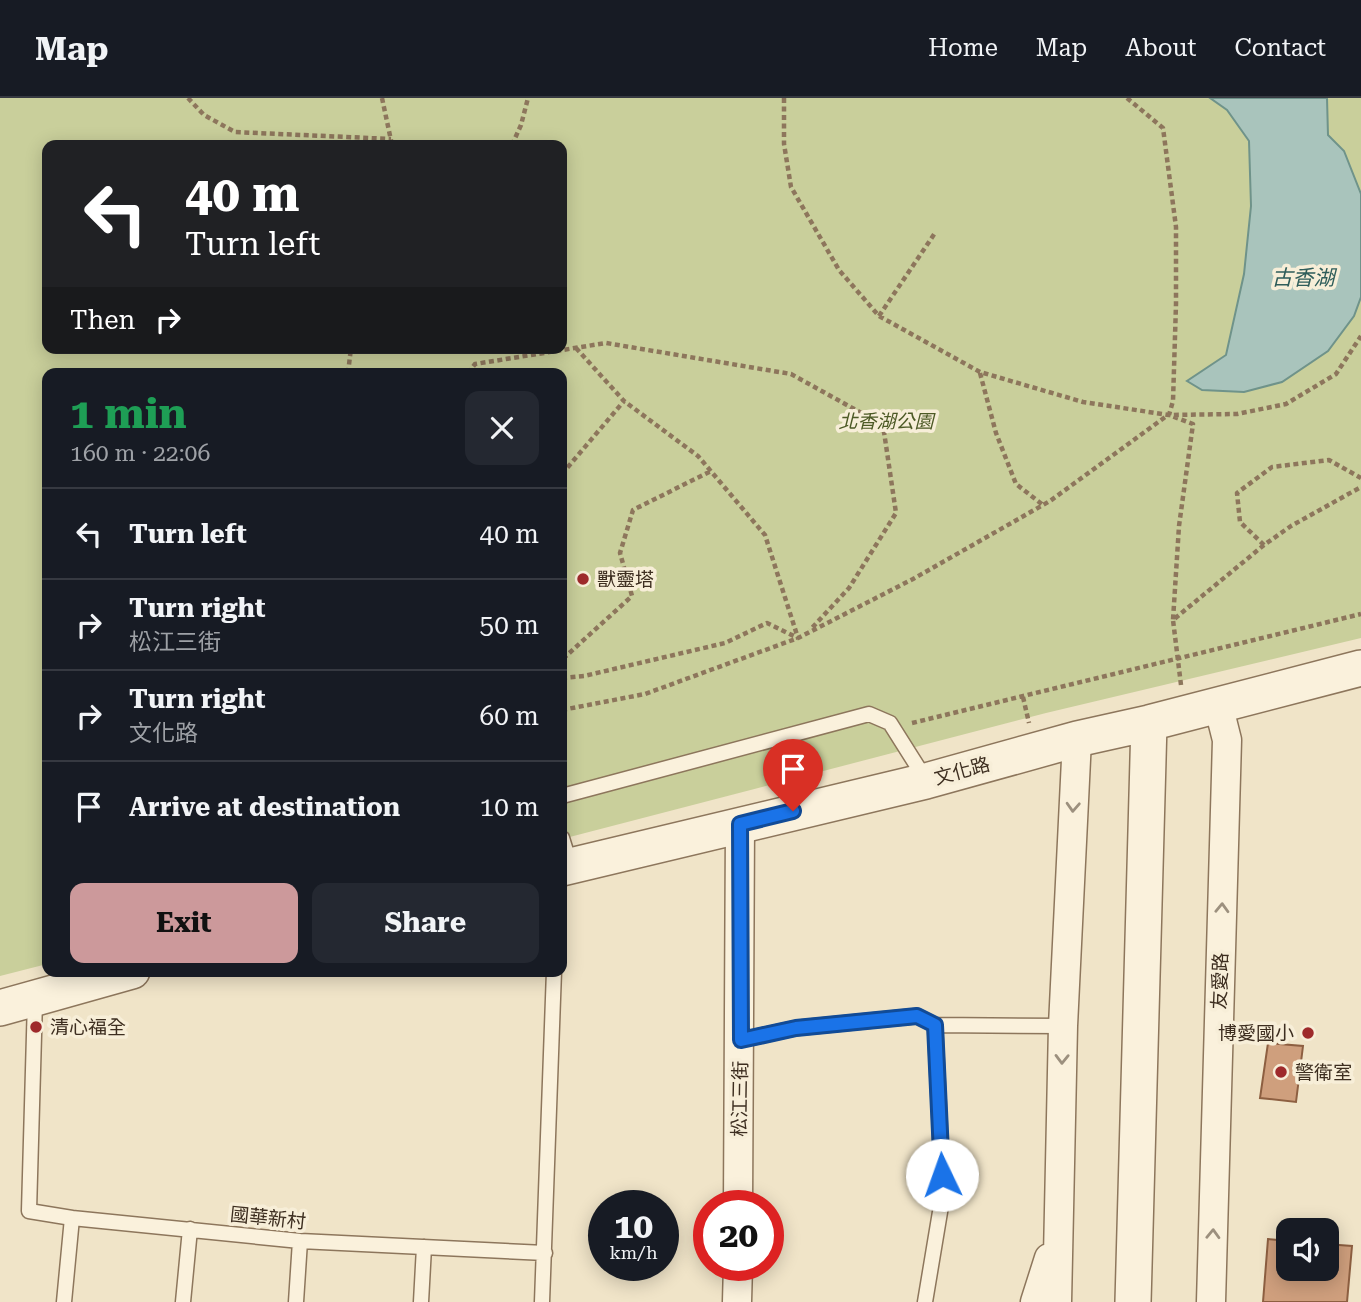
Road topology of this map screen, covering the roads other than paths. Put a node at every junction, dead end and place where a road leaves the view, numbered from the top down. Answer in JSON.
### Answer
{"nodes":[{"id":1,"x":1361,"y":668,"type":"edge"},
{"id":2,"x":1218,"y":704,"type":"junction"},
{"id":3,"x":1149,"y":723,"type":"junction"},
{"id":4,"x":1077,"y":739,"type":"junction"},
{"id":5,"x":926,"y":781,"type":"junction"},
{"id":6,"x":567,"y":795,"type":"edge"},
{"id":7,"x":740,"y":824,"type":"junction"},
{"id":8,"x":567,"y":858,"type":"edge"},
{"id":9,"x":110,"y":977,"type":"edge"},
{"id":10,"x":554,"y":977,"type":"edge"},
{"id":11,"x":35,"y":998,"type":"junction"},
{"id":12,"x":0,"y":1008,"type":"edge"},
{"id":13,"x":935,"y":1025,"type":"junction"},
{"id":14,"x":1063,"y":1026,"type":"junction"},
{"id":15,"x":741,"y":1040,"type":"junction"},
{"id":16,"x":738,"y":1190,"type":"edge"},
{"id":17,"x":72,"y":1217,"type":"junction"},
{"id":18,"x":1060,"y":1221,"type":"junction"},
{"id":19,"x":190,"y":1229,"type":"junction"},
{"id":20,"x":300,"y":1241,"type":"junction"},
{"id":21,"x":424,"y":1247,"type":"junction"},
{"id":22,"x":545,"y":1253,"type":"junction"},
{"id":23,"x":738,"y":1281,"type":"edge"},
{"id":24,"x":64,"y":1302,"type":"edge"},
{"id":25,"x":183,"y":1302,"type":"edge"},
{"id":26,"x":296,"y":1302,"type":"edge"},
{"id":27,"x":421,"y":1302,"type":"edge"},
{"id":28,"x":542,"y":1302,"type":"edge"},
{"id":29,"x":737,"y":1302,"type":"edge"},
{"id":30,"x":925,"y":1302,"type":"edge"},
{"id":31,"x":1035,"y":1302,"type":"edge"},
{"id":32,"x":1057,"y":1302,"type":"edge"},
{"id":33,"x":1133,"y":1302,"type":"edge"},
{"id":34,"x":1210,"y":1302,"type":"edge"}],
"edges":[{"from":1,"to":2,"type":"street","name":"文化路"},
{"from":2,"to":3,"type":"street","name":"文化路"},
{"from":34,"to":2,"type":"street","name":"友愛路","one_way":true},
{"from":3,"to":4,"type":"street","name":"文化路"},
{"from":3,"to":33,"type":"street"},
{"from":4,"to":5,"type":"street","name":"文化路"},
{"from":4,"to":14,"type":"street","one_way":true},
{"from":5,"to":6,"type":"lane"},
{"from":5,"to":7,"type":"street","name":"文化路"},
{"from":7,"to":8,"type":"street","name":"文化路"},
{"from":7,"to":15,"type":"street","name":"松江三街"},
{"from":9,"to":11,"type":"street"},
{"from":10,"to":22,"type":"lane"},
{"from":11,"to":12,"type":"street"},
{"from":11,"to":17,"type":"lane","name":"國華新村"},
{"from":13,"to":14,"type":"lane"},
{"from":13,"to":15,"type":"lane"},
{"from":13,"to":30,"type":"lane"},
{"from":14,"to":18,"type":"street","one_way":true},
{"from":15,"to":16,"type":"street","name":"松江三街"},
{"from":17,"to":19,"type":"lane","name":"國華新村"},
{"from":17,"to":24,"type":"lane"},
{"from":18,"to":31,"type":"street"},
{"from":18,"to":32,"type":"street"},
{"from":19,"to":20,"type":"lane","name":"國華新村"},
{"from":19,"to":25,"type":"lane"},
{"from":20,"to":21,"type":"lane","name":"國華新村"},
{"from":20,"to":26,"type":"lane"},
{"from":21,"to":22,"type":"lane","name":"國華新村"},
{"from":21,"to":27,"type":"lane"},
{"from":22,"to":28,"type":"lane"},
{"from":23,"to":29,"type":"street"}]}
